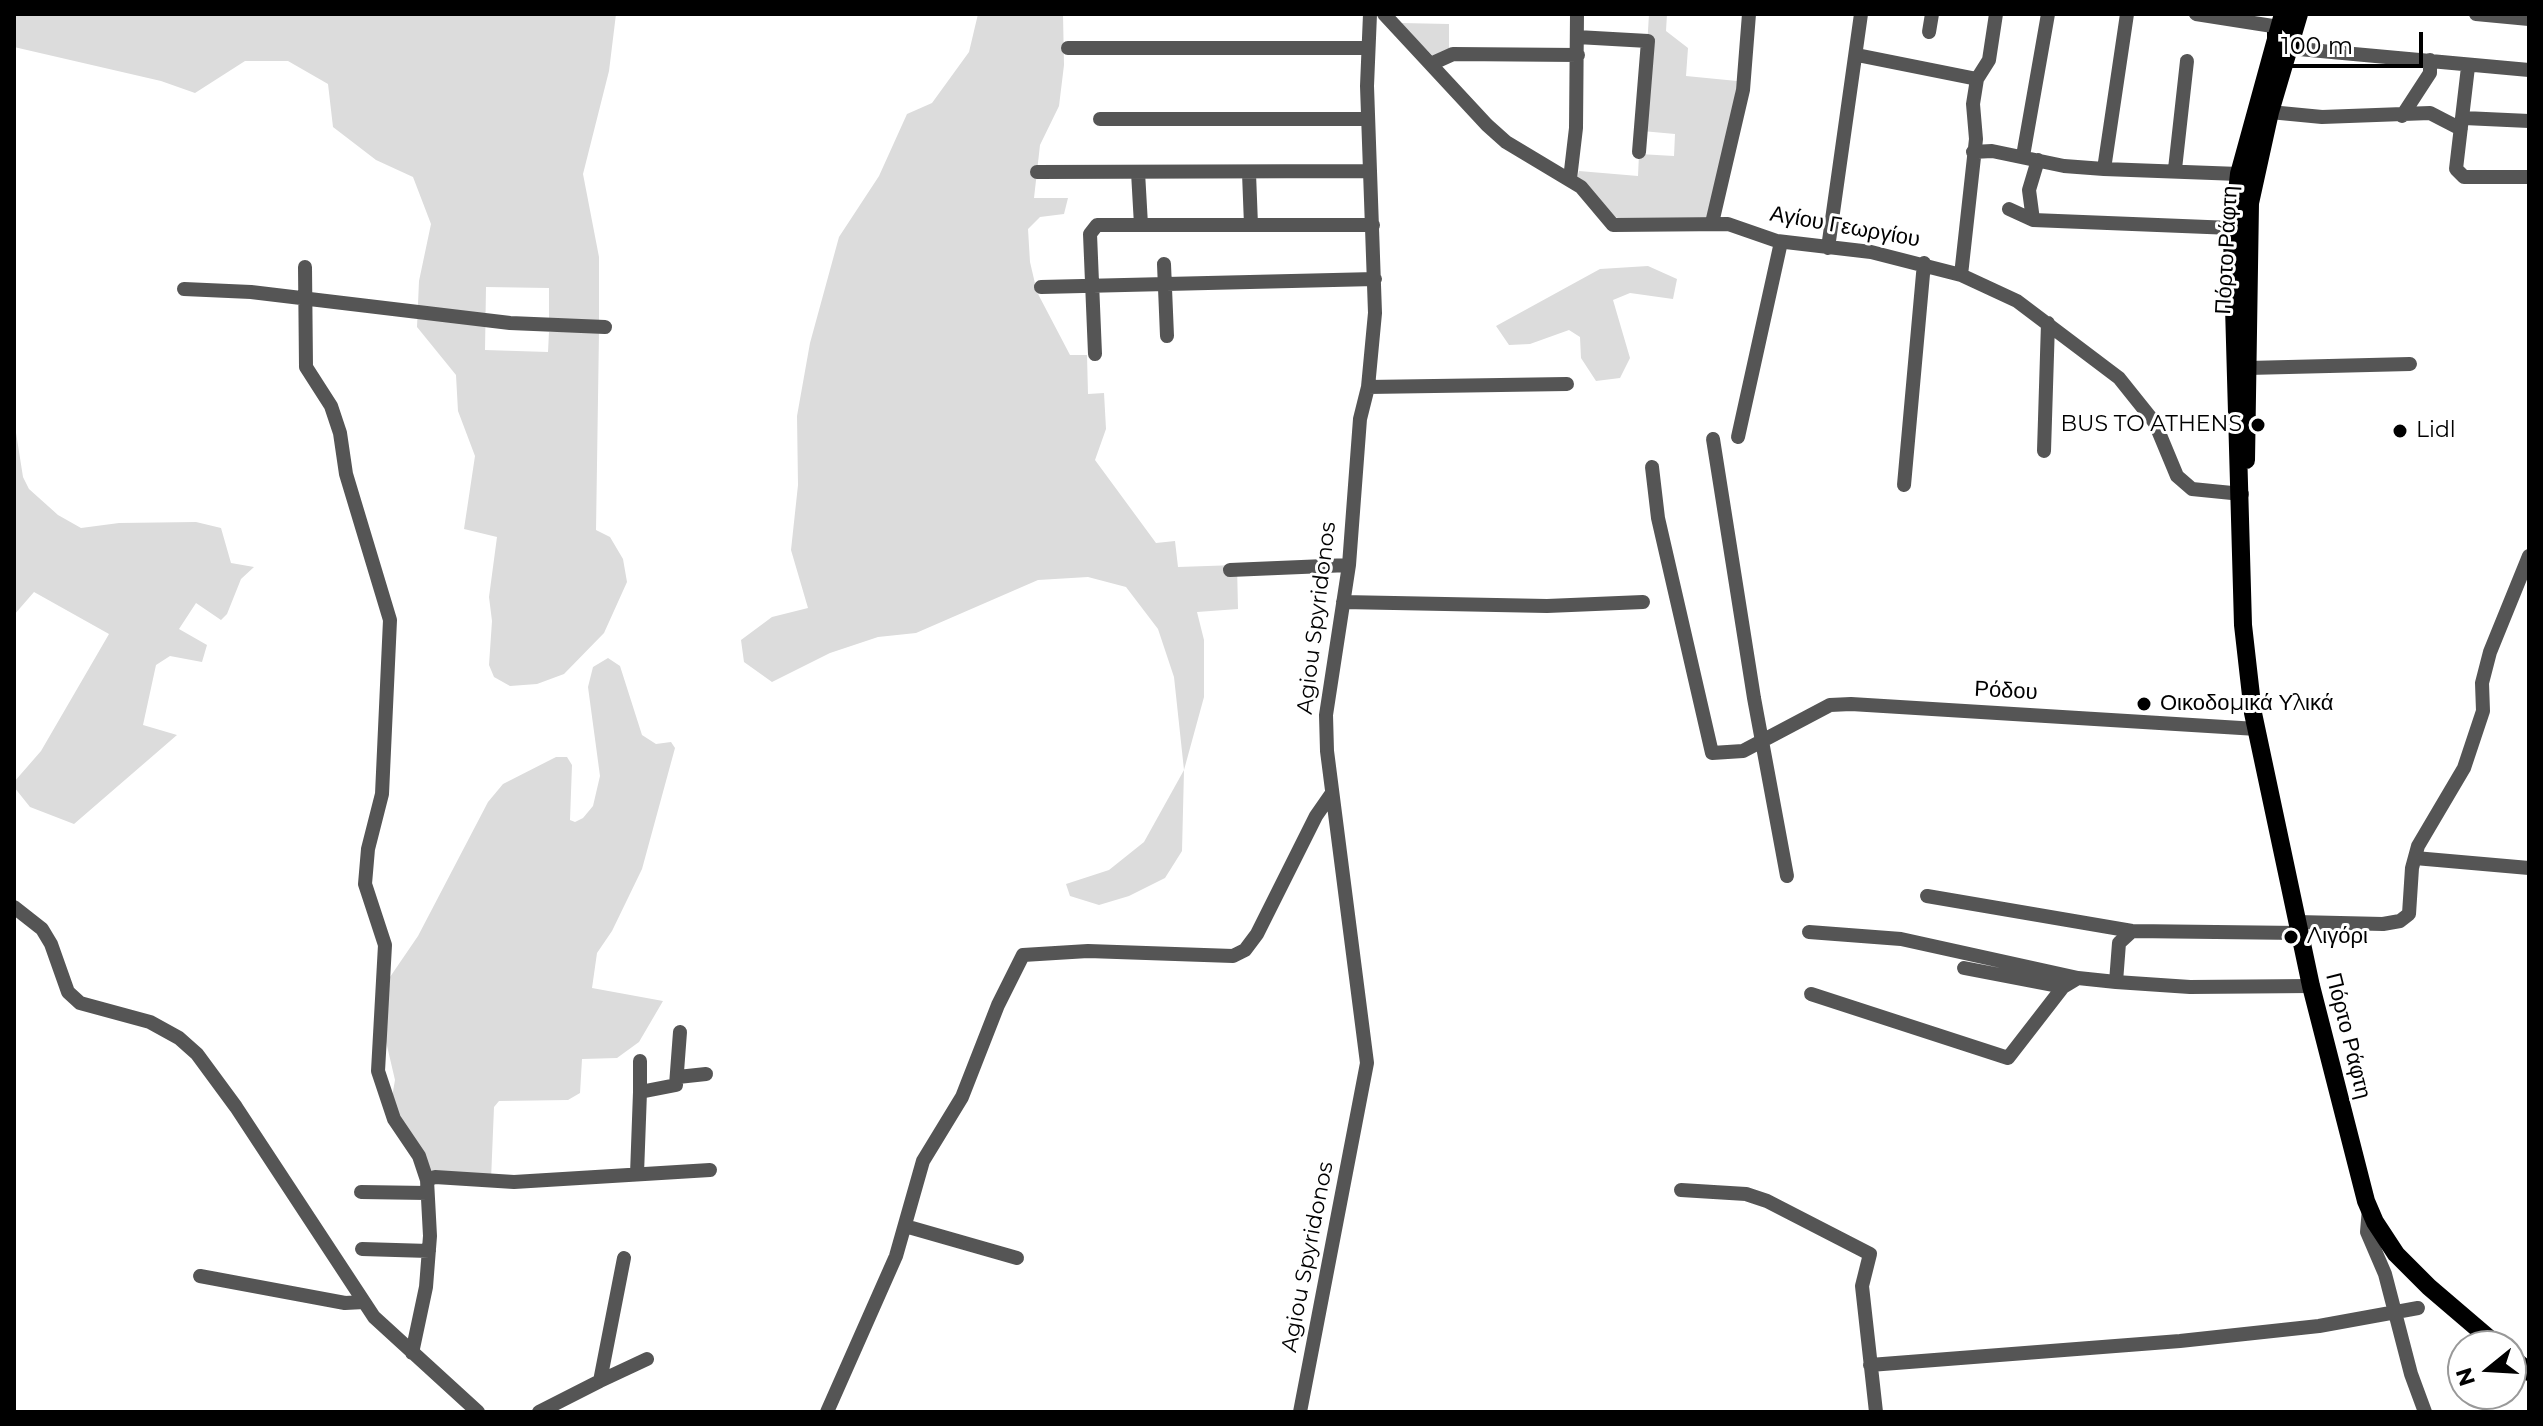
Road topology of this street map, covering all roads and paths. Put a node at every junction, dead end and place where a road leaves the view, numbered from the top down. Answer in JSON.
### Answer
{"nodes":[{"id":1,"x":1577,"y":14,"type":"edge"},
{"id":2,"x":1749,"y":14,"type":"edge"},
{"id":3,"x":1861,"y":14,"type":"edge"},
{"id":4,"x":1932,"y":14,"type":"edge"},
{"id":5,"x":1996,"y":14,"type":"edge"},
{"id":6,"x":2048,"y":14,"type":"edge"},
{"id":7,"x":2127,"y":14,"type":"edge"},
{"id":8,"x":2196,"y":14,"type":"edge"},
{"id":9,"x":2299,"y":14,"type":"edge"},
{"id":10,"x":2486,"y":14,"type":"edge"},
{"id":11,"x":1378,"y":17,"type":"edge"},
{"id":12,"x":2529,"y":19,"type":"edge"},
{"id":13,"x":2281,"y":21,"type":"edge"},
{"id":14,"x":1929,"y":32,"type":"dead end"},
{"id":15,"x":1577,"y":37,"type":"junction"},
{"id":16,"x":1068,"y":48,"type":"dead end"},
{"id":17,"x":1368,"y":48,"type":"junction"},
{"id":18,"x":2288,"y":48,"type":"junction"},
{"id":19,"x":1578,"y":55,"type":"junction"},
{"id":20,"x":1857,"y":55,"type":"junction"},
{"id":21,"x":2430,"y":60,"type":"junction"},
{"id":22,"x":2187,"y":61,"type":"dead end"},
{"id":23,"x":1433,"y":63,"type":"junction"},
{"id":24,"x":2468,"y":67,"type":"junction"},
{"id":25,"x":2529,"y":70,"type":"edge"},
{"id":26,"x":1977,"y":79,"type":"junction"},
{"id":27,"x":2270,"y":112,"type":"junction"},
{"id":28,"x":2402,"y":116,"type":"junction"},
{"id":29,"x":1100,"y":119,"type":"dead end"},
{"id":30,"x":1368,"y":119,"type":"junction"},
{"id":31,"x":2529,"y":121,"type":"edge"},
{"id":32,"x":2462,"y":124,"type":"junction"},
{"id":33,"x":1639,"y":152,"type":"dead end"},
{"id":34,"x":1973,"y":152,"type":"junction"},
{"id":35,"x":2023,"y":156,"type":"junction"},
{"id":36,"x":2038,"y":160,"type":"junction"},
{"id":37,"x":2104,"y":169,"type":"junction"},
{"id":38,"x":2175,"y":169,"type":"junction"},
{"id":39,"x":1370,"y":171,"type":"junction"},
{"id":40,"x":1037,"y":172,"type":"dead end"},
{"id":41,"x":1138,"y":172,"type":"junction"},
{"id":42,"x":1249,"y":173,"type":"junction"},
{"id":43,"x":2239,"y":174,"type":"junction"},
{"id":44,"x":2529,"y":177,"type":"edge"},
{"id":45,"x":1570,"y":179,"type":"junction"},
{"id":46,"x":2009,"y":209,"type":"dead end"},
{"id":47,"x":2033,"y":220,"type":"junction"},
{"id":48,"x":1712,"y":223,"type":"junction"},
{"id":49,"x":1141,"y":225,"type":"junction"},
{"id":50,"x":1251,"y":225,"type":"junction"},
{"id":51,"x":1373,"y":225,"type":"junction"},
{"id":52,"x":2232,"y":228,"type":"junction"},
{"id":53,"x":1781,"y":242,"type":"junction"},
{"id":54,"x":1828,"y":248,"type":"junction"},
{"id":55,"x":1924,"y":263,"type":"junction"},
{"id":56,"x":1164,"y":264,"type":"dead end"},
{"id":57,"x":305,"y":267,"type":"dead end"},
{"id":58,"x":1961,"y":275,"type":"junction"},
{"id":59,"x":1375,"y":279,"type":"junction"},
{"id":60,"x":1165,"y":283,"type":"junction"},
{"id":61,"x":1092,"y":284,"type":"junction"},
{"id":62,"x":1041,"y":287,"type":"dead end"},
{"id":63,"x":184,"y":289,"type":"dead end"},
{"id":64,"x":303,"y":298,"type":"junction"},
{"id":65,"x":2048,"y":323,"type":"junction"},
{"id":66,"x":605,"y":327,"type":"dead end"},
{"id":67,"x":1167,"y":336,"type":"dead end"},
{"id":68,"x":1095,"y":354,"type":"dead end"},
{"id":69,"x":2410,"y":364,"type":"dead end"},
{"id":70,"x":2248,"y":368,"type":"junction"},
{"id":71,"x":1567,"y":384,"type":"dead end"},
{"id":72,"x":1368,"y":387,"type":"junction"},
{"id":73,"x":1738,"y":437,"type":"dead end"},
{"id":74,"x":1713,"y":439,"type":"dead end"},
{"id":75,"x":2044,"y":451,"type":"dead end"},
{"id":76,"x":1652,"y":467,"type":"dead end"},
{"id":77,"x":1904,"y":485,"type":"dead end"},
{"id":78,"x":2242,"y":494,"type":"junction"},
{"id":79,"x":2529,"y":556,"type":"edge"},
{"id":80,"x":1349,"y":565,"type":"junction"},
{"id":81,"x":1230,"y":570,"type":"dead end"},
{"id":82,"x":1343,"y":602,"type":"junction"},
{"id":83,"x":1643,"y":602,"type":"dead end"},
{"id":84,"x":2257,"y":729,"type":"junction"},
{"id":85,"x":1762,"y":743,"type":"junction"},
{"id":86,"x":1332,"y":793,"type":"junction"},
{"id":87,"x":2415,"y":858,"type":"junction"},
{"id":88,"x":2529,"y":868,"type":"edge"},
{"id":89,"x":1787,"y":876,"type":"dead end"},
{"id":90,"x":1927,"y":896,"type":"dead end"},
{"id":91,"x":14,"y":907,"type":"edge"},
{"id":92,"x":2298,"y":927,"type":"junction"},
{"id":93,"x":2132,"y":931,"type":"junction"},
{"id":94,"x":1809,"y":932,"type":"dead end"},
{"id":95,"x":1964,"y":968,"type":"dead end"},
{"id":96,"x":2078,"y":978,"type":"junction"},
{"id":97,"x":2116,"y":982,"type":"junction"},
{"id":98,"x":2311,"y":986,"type":"junction"},
{"id":99,"x":2063,"y":987,"type":"junction"},
{"id":100,"x":1811,"y":994,"type":"dead end"},
{"id":101,"x":680,"y":1032,"type":"dead end"},
{"id":102,"x":640,"y":1061,"type":"dead end"},
{"id":103,"x":706,"y":1074,"type":"dead end"},
{"id":104,"x":678,"y":1077,"type":"junction"},
{"id":105,"x":640,"y":1092,"type":"junction"},
{"id":106,"x":710,"y":1170,"type":"dead end"},
{"id":107,"x":637,"y":1174,"type":"junction"},
{"id":108,"x":427,"y":1187,"type":"junction"},
{"id":109,"x":1681,"y":1190,"type":"dead end"},
{"id":110,"x":361,"y":1192,"type":"dead end"},
{"id":111,"x":2369,"y":1208,"type":"junction"},
{"id":112,"x":905,"y":1226,"type":"junction"},
{"id":113,"x":362,"y":1249,"type":"dead end"},
{"id":114,"x":429,"y":1251,"type":"junction"},
{"id":115,"x":624,"y":1258,"type":"dead end"},
{"id":116,"x":1017,"y":1258,"type":"dead end"},
{"id":117,"x":2401,"y":1259,"type":"junction"},
{"id":118,"x":2385,"y":1274,"type":"junction"},
{"id":119,"x":200,"y":1276,"type":"dead end"},
{"id":120,"x":364,"y":1302,"type":"junction"},
{"id":121,"x":2418,"y":1308,"type":"dead end"},
{"id":122,"x":2394,"y":1315,"type":"junction"},
{"id":123,"x":2480,"y":1330,"type":"edge"},
{"id":124,"x":412,"y":1353,"type":"junction"},
{"id":125,"x":647,"y":1359,"type":"dead end"},
{"id":126,"x":1870,"y":1365,"type":"junction"},
{"id":127,"x":600,"y":1381,"type":"junction"},
{"id":128,"x":478,"y":1412,"type":"edge"},
{"id":129,"x":539,"y":1412,"type":"edge"},
{"id":130,"x":827,"y":1412,"type":"edge"},
{"id":131,"x":1300,"y":1412,"type":"edge"},
{"id":132,"x":1876,"y":1412,"type":"edge"},
{"id":133,"x":2425,"y":1412,"type":"edge"}],
"edges":[{"from":1,"to":15,"type":"street"},
{"from":2,"to":48,"type":"street"},
{"from":3,"to":20,"type":"street"},
{"from":4,"to":14,"type":"street"},
{"from":5,"to":26,"type":"street"},
{"from":6,"to":35,"type":"street"},
{"from":7,"to":37,"type":"street"},
{"from":8,"to":13,"type":"street"},
{"from":9,"to":18,"type":"main road","name":"Πόρτο Ράφτη"},
{"from":10,"to":12,"type":"street"},
{"from":11,"to":17,"type":"street","name":"Agiou Spyridonos"},
{"from":11,"to":23,"type":"street","name":"Αγίου Γεωργίου"},
{"from":13,"to":43,"type":"main road","name":"Πόρτο Ράφτη"},
{"from":15,"to":19,"type":"street"},
{"from":15,"to":33,"type":"street"},
{"from":16,"to":17,"type":"street"},
{"from":17,"to":30,"type":"street","name":"Agiou Spyridonos"},
{"from":18,"to":21,"type":"street"},
{"from":18,"to":27,"type":"main road","name":"Πόρτο Ράφτη"},
{"from":19,"to":23,"type":"street"},
{"from":19,"to":45,"type":"street"},
{"from":20,"to":26,"type":"street"},
{"from":20,"to":54,"type":"street"},
{"from":21,"to":24,"type":"street"},
{"from":21,"to":28,"type":"street"},
{"from":22,"to":38,"type":"street"},
{"from":23,"to":45,"type":"street","name":"Αγίου Γεωργίου"},
{"from":24,"to":25,"type":"street"},
{"from":24,"to":32,"type":"street"},
{"from":26,"to":34,"type":"street"},
{"from":27,"to":28,"type":"street"},
{"from":27,"to":70,"type":"main road","name":"Πόρτο Ράφτη"},
{"from":28,"to":32,"type":"street"},
{"from":29,"to":30,"type":"street"},
{"from":30,"to":39,"type":"street","name":"Agiou Spyridonos"},
{"from":31,"to":32,"type":"street"},
{"from":32,"to":44,"type":"street"},
{"from":34,"to":35,"type":"street"},
{"from":34,"to":58,"type":"street"},
{"from":35,"to":36,"type":"street"},
{"from":36,"to":37,"type":"street"},
{"from":36,"to":47,"type":"street"},
{"from":37,"to":38,"type":"street"},
{"from":38,"to":43,"type":"street"},
{"from":39,"to":42,"type":"street"},
{"from":39,"to":51,"type":"street","name":"Agiou Spyridonos"},
{"from":40,"to":41,"type":"street"},
{"from":41,"to":42,"type":"street"},
{"from":41,"to":49,"type":"street"},
{"from":42,"to":50,"type":"street"},
{"from":43,"to":52,"type":"main road","name":"Πόρτο Ράφτη"},
{"from":45,"to":48,"type":"street","name":"Αγίου Γεωργίου"},
{"from":46,"to":47,"type":"street"},
{"from":47,"to":52,"type":"street"},
{"from":48,"to":53,"type":"street","name":"Αγίου Γεωργίου"},
{"from":49,"to":50,"type":"street"},
{"from":49,"to":61,"type":"street"},
{"from":50,"to":51,"type":"street"},
{"from":51,"to":59,"type":"street","name":"Agiou Spyridonos"},
{"from":52,"to":78,"type":"main road","name":"Πόρτο Ράφτη"},
{"from":53,"to":54,"type":"street","name":"Αγίου Γεωργίου"},
{"from":53,"to":73,"type":"street"},
{"from":54,"to":55,"type":"street","name":"Αγίου Γεωργίου"},
{"from":55,"to":58,"type":"street","name":"Αγίου Γεωργίου"},
{"from":55,"to":77,"type":"street"},
{"from":56,"to":60,"type":"street"},
{"from":57,"to":64,"type":"street"},
{"from":58,"to":65,"type":"street","name":"Αγίου Γεωργίου"},
{"from":59,"to":60,"type":"street"},
{"from":59,"to":72,"type":"street","name":"Agiou Spyridonos"},
{"from":60,"to":61,"type":"street"},
{"from":60,"to":67,"type":"street"},
{"from":61,"to":62,"type":"street"},
{"from":61,"to":68,"type":"street"},
{"from":63,"to":64,"type":"street"},
{"from":64,"to":66,"type":"street"},
{"from":64,"to":108,"type":"street"},
{"from":65,"to":75,"type":"street"},
{"from":65,"to":78,"type":"street","name":"Αγίου Γεωργίου"},
{"from":69,"to":70,"type":"street"},
{"from":70,"to":78,"type":"main road","name":"Πόρτο Ράφτη"},
{"from":71,"to":72,"type":"street"},
{"from":72,"to":80,"type":"street","name":"Agiou Spyridonos"},
{"from":74,"to":85,"type":"street"},
{"from":76,"to":85,"type":"street","name":"Ρόδου"},
{"from":78,"to":84,"type":"main road","name":"Πόρτο Ράφτη"},
{"from":79,"to":87,"type":"street"},
{"from":80,"to":81,"type":"street"},
{"from":80,"to":82,"type":"street","name":"Agiou Spyridonos"},
{"from":82,"to":83,"type":"street"},
{"from":82,"to":86,"type":"street","name":"Agiou Spyridonos"},
{"from":84,"to":85,"type":"street","name":"Ρόδου"},
{"from":84,"to":92,"type":"main road","name":"Πόρτο Ράφτη"},
{"from":85,"to":89,"type":"street"},
{"from":86,"to":112,"type":"street"},
{"from":86,"to":131,"type":"street","name":"Agiou Spyridonos"},
{"from":87,"to":88,"type":"street"},
{"from":87,"to":92,"type":"street"},
{"from":90,"to":93,"type":"street"},
{"from":91,"to":120,"type":"street"},
{"from":92,"to":93,"type":"street"},
{"from":92,"to":98,"type":"main road","name":"Πόρτο Ράφτη"},
{"from":93,"to":97,"type":"street"},
{"from":94,"to":96,"type":"street"},
{"from":95,"to":99,"type":"street"},
{"from":96,"to":97,"type":"street"},
{"from":96,"to":99,"type":"street"},
{"from":97,"to":98,"type":"street"},
{"from":98,"to":111,"type":"main road","name":"Πόρτο Ράφτη"},
{"from":99,"to":100,"type":"street"},
{"from":101,"to":104,"type":"street"},
{"from":102,"to":105,"type":"street"},
{"from":103,"to":104,"type":"street"},
{"from":104,"to":105,"type":"street"},
{"from":105,"to":107,"type":"street"},
{"from":106,"to":107,"type":"street"},
{"from":107,"to":108,"type":"street"},
{"from":108,"to":110,"type":"street"},
{"from":108,"to":114,"type":"street"},
{"from":109,"to":126,"type":"street"},
{"from":111,"to":117,"type":"main road","name":"Πόρτο Ράφτη"},
{"from":111,"to":118,"type":"street"},
{"from":112,"to":116,"type":"street"},
{"from":112,"to":130,"type":"street"},
{"from":113,"to":114,"type":"street"},
{"from":114,"to":124,"type":"street"},
{"from":115,"to":127,"type":"street"},
{"from":117,"to":118,"type":"street"},
{"from":117,"to":123,"type":"main road","name":"Πόρτο Ράφτη"},
{"from":118,"to":122,"type":"street"},
{"from":119,"to":120,"type":"street"},
{"from":120,"to":124,"type":"street"},
{"from":121,"to":122,"type":"street"},
{"from":122,"to":126,"type":"street"},
{"from":122,"to":133,"type":"street"},
{"from":124,"to":128,"type":"street"},
{"from":125,"to":127,"type":"street"},
{"from":126,"to":132,"type":"street"},
{"from":127,"to":129,"type":"street"}]}
